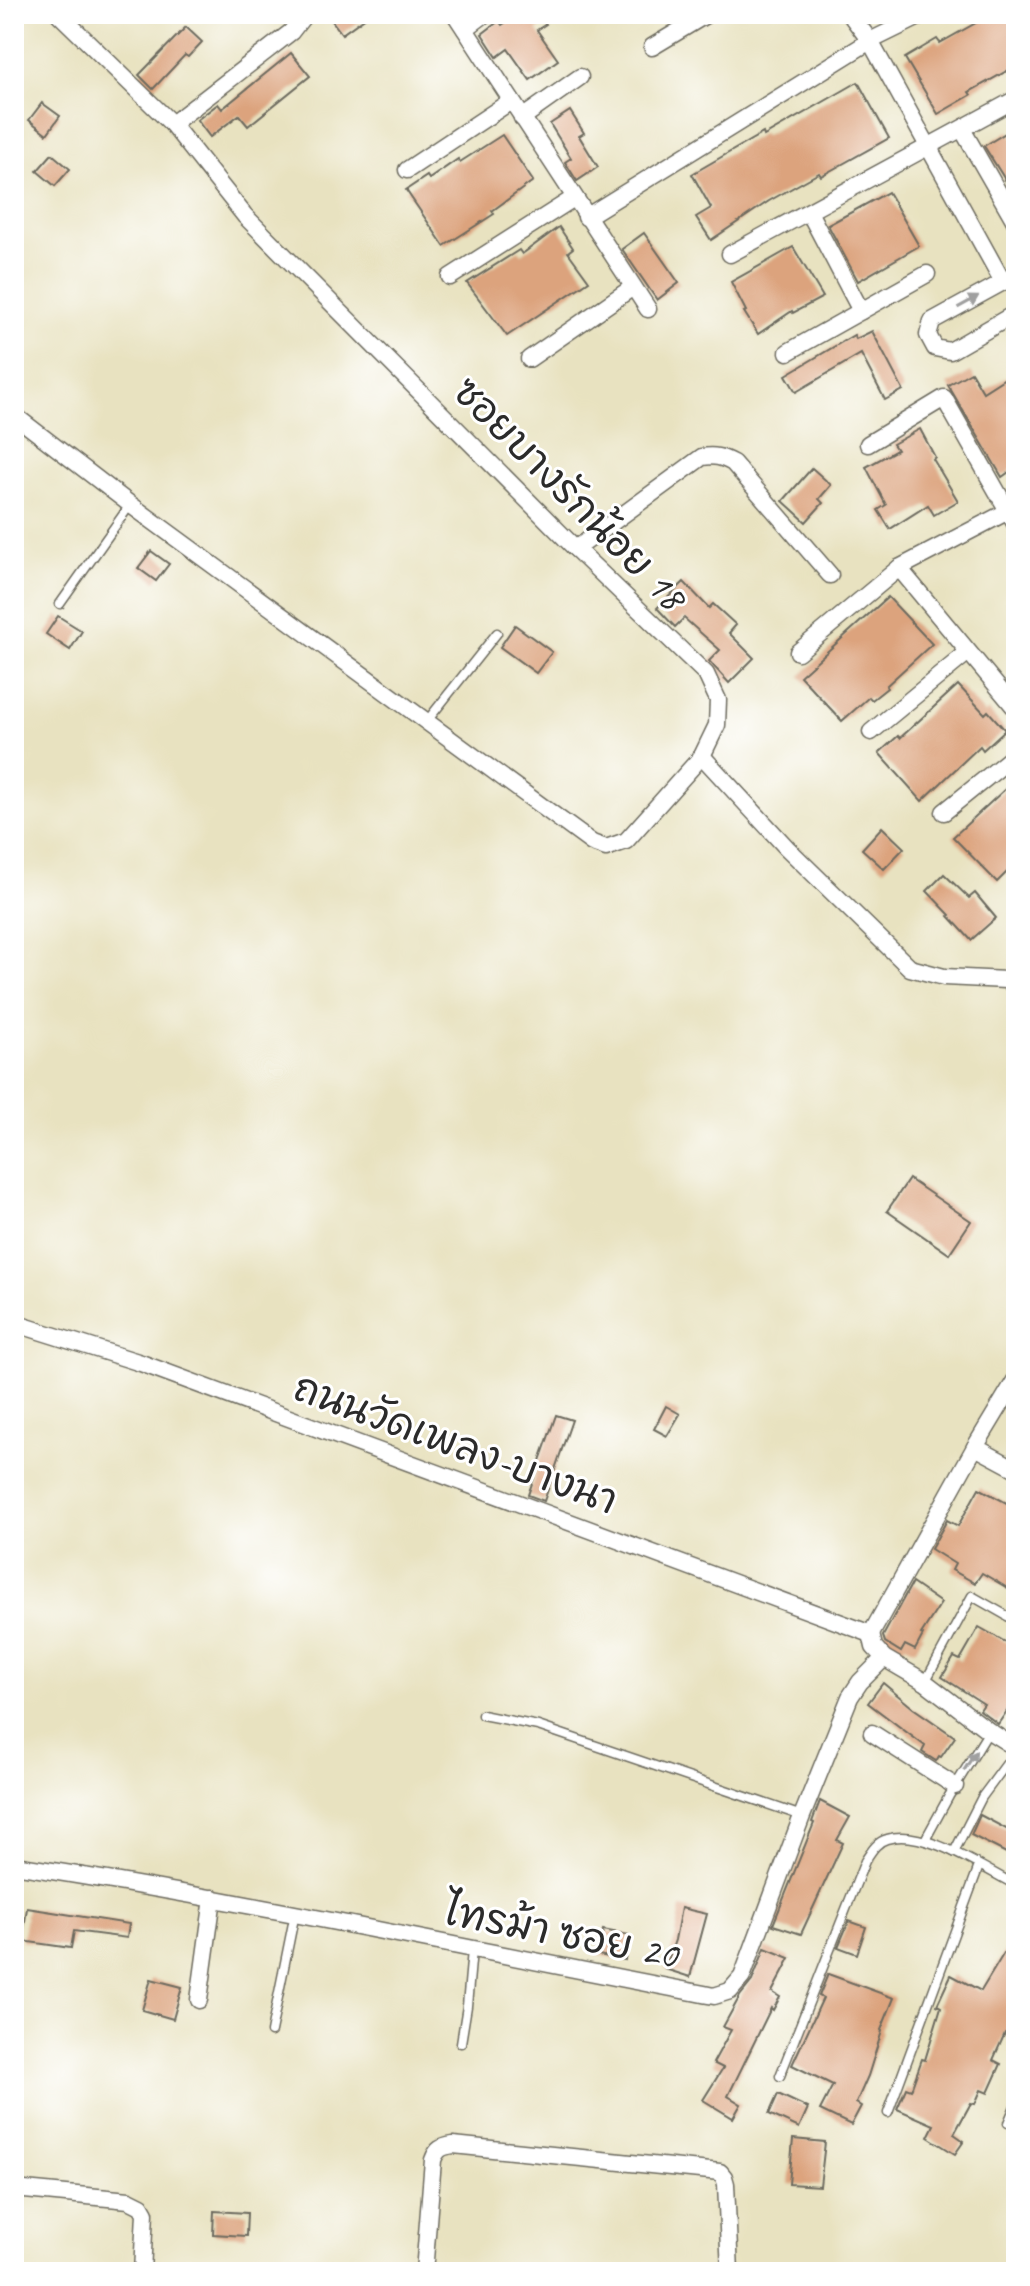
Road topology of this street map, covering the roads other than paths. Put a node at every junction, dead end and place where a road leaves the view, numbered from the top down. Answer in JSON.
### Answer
{"nodes":[{"id":1,"x":59,"y":14,"type":"edge"},
{"id":2,"x":305,"y":14,"type":"edge"},
{"id":3,"x":455,"y":14,"type":"edge"},
{"id":4,"x":485,"y":14,"type":"edge"},
{"id":5,"x":707,"y":14,"type":"edge"},
{"id":6,"x":850,"y":14,"type":"edge"},
{"id":7,"x":925,"y":14,"type":"edge"},
{"id":8,"x":465,"y":29,"type":"junction"},
{"id":9,"x":870,"y":41,"type":"junction"},
{"id":10,"x":652,"y":47,"type":"dead end"},
{"id":11,"x":580,"y":77,"type":"dead end"},
{"id":12,"x":1016,"y":99,"type":"edge"},
{"id":13,"x":511,"y":101,"type":"junction"},
{"id":14,"x":522,"y":118,"type":"junction"},
{"id":15,"x":172,"y":124,"type":"junction"},
{"id":16,"x":962,"y":129,"type":"junction"},
{"id":17,"x":929,"y":147,"type":"junction"},
{"id":18,"x":407,"y":170,"type":"dead end"},
{"id":19,"x":574,"y":198,"type":"junction"},
{"id":20,"x":809,"y":212,"type":"junction"},
{"id":21,"x":586,"y":217,"type":"junction"},
{"id":22,"x":1016,"y":223,"type":"edge"},
{"id":23,"x":730,"y":254,"type":"dead end"},
{"id":24,"x":927,"y":274,"type":"dead end"},
{"id":25,"x":450,"y":277,"type":"dead end"},
{"id":26,"x":1010,"y":278,"type":"edge"},
{"id":27,"x":633,"y":287,"type":"junction"},
{"id":28,"x":648,"y":309,"type":"dead end"},
{"id":29,"x":861,"y":311,"type":"junction"},
{"id":30,"x":1016,"y":313,"type":"edge"},
{"id":31,"x":788,"y":352,"type":"dead end"},
{"id":32,"x":529,"y":359,"type":"dead end"},
{"id":33,"x":14,"y":415,"type":"edge"},
{"id":34,"x":868,"y":444,"type":"dead end"},
{"id":35,"x":131,"y":505,"type":"junction"},
{"id":36,"x":1014,"y":515,"type":"edge"},
{"id":37,"x":576,"y":549,"type":"junction"},
{"id":38,"x":899,"y":568,"type":"junction"},
{"id":39,"x":830,"y":575,"type":"dead end"},
{"id":40,"x":60,"y":604,"type":"dead end"},
{"id":41,"x":497,"y":633,"type":"dead end"},
{"id":42,"x":798,"y":652,"type":"dead end"},
{"id":43,"x":967,"y":653,"type":"junction"},
{"id":44,"x":1016,"y":709,"type":"edge"},
{"id":45,"x":427,"y":722,"type":"junction"},
{"id":46,"x":871,"y":732,"type":"dead end"},
{"id":47,"x":1016,"y":754,"type":"edge"},
{"id":48,"x":702,"y":756,"type":"junction"},
{"id":49,"x":944,"y":812,"type":"dead end"},
{"id":50,"x":1016,"y":985,"type":"edge"},
{"id":51,"x":14,"y":1323,"type":"edge"},
{"id":52,"x":1016,"y":1379,"type":"edge"},
{"id":53,"x":975,"y":1447,"type":"junction"},
{"id":54,"x":1016,"y":1469,"type":"edge"},
{"id":55,"x":1016,"y":1621,"type":"edge"},
{"id":56,"x":871,"y":1634,"type":"junction"},
{"id":57,"x":884,"y":1658,"type":"junction"},
{"id":58,"x":925,"y":1682,"type":"junction"},
{"id":59,"x":482,"y":1715,"type":"dead end"},
{"id":60,"x":989,"y":1731,"type":"junction"},
{"id":61,"x":872,"y":1733,"type":"dead end"},
{"id":62,"x":1016,"y":1750,"type":"edge"},
{"id":63,"x":955,"y":1786,"type":"junction"},
{"id":64,"x":802,"y":1816,"type":"junction"},
{"id":65,"x":925,"y":1840,"type":"junction"},
{"id":66,"x":954,"y":1852,"type":"junction"},
{"id":67,"x":14,"y":1865,"type":"edge"},
{"id":68,"x":979,"y":1866,"type":"junction"},
{"id":69,"x":1016,"y":1885,"type":"edge"},
{"id":70,"x":213,"y":1898,"type":"junction"},
{"id":71,"x":295,"y":1913,"type":"junction"},
{"id":72,"x":472,"y":1950,"type":"junction"},
{"id":73,"x":199,"y":2000,"type":"dead end"},
{"id":74,"x":271,"y":2032,"type":"dead end"},
{"id":75,"x":461,"y":2043,"type":"dead end"},
{"id":76,"x":780,"y":2076,"type":"dead end"},
{"id":77,"x":1016,"y":2104,"type":"edge"},
{"id":78,"x":888,"y":2113,"type":"dead end"},
{"id":79,"x":1008,"y":2123,"type":"dead end"},
{"id":80,"x":14,"y":2189,"type":"edge"},
{"id":81,"x":142,"y":2272,"type":"edge"},
{"id":82,"x":424,"y":2272,"type":"edge"},
{"id":83,"x":730,"y":2272,"type":"edge"}],
"edges":[{"from":1,"to":15,"type":"street","name":"ซอยบางรักน้อย 18"},
{"from":2,"to":15,"type":"street"},
{"from":3,"to":8,"type":"street"},
{"from":4,"to":8,"type":"street"},
{"from":5,"to":10,"type":"street"},
{"from":6,"to":9,"type":"street"},
{"from":7,"to":9,"type":"street"},
{"from":8,"to":13,"type":"street"},
{"from":9,"to":17,"type":"street"},
{"from":9,"to":21,"type":"street"},
{"from":11,"to":14,"type":"street"},
{"from":12,"to":16,"type":"street"},
{"from":13,"to":14,"type":"street"},
{"from":13,"to":18,"type":"street"},
{"from":14,"to":19,"type":"street"},
{"from":15,"to":37,"type":"street","name":"ซอยบางรักน้อย 18"},
{"from":16,"to":17,"type":"street"},
{"from":16,"to":22,"type":"street"},
{"from":17,"to":20,"type":"street"},
{"from":17,"to":26,"type":"street"},
{"from":19,"to":21,"type":"street"},
{"from":19,"to":25,"type":"street"},
{"from":20,"to":23,"type":"street"},
{"from":20,"to":29,"type":"street"},
{"from":21,"to":27,"type":"street"},
{"from":24,"to":29,"type":"street"},
{"from":30,"to":26,"type":"street","one_way":true},
{"from":27,"to":28,"type":"street"},
{"from":27,"to":32,"type":"street"},
{"from":29,"to":31,"type":"street"},
{"from":33,"to":35,"type":"street"},
{"from":34,"to":36,"type":"street"},
{"from":35,"to":40,"type":"lane"},
{"from":35,"to":45,"type":"street"},
{"from":36,"to":38,"type":"street"},
{"from":37,"to":39,"type":"street"},
{"from":37,"to":48,"type":"street","name":"ซอยบางรักน้อย 18"},
{"from":38,"to":42,"type":"street"},
{"from":38,"to":43,"type":"street"},
{"from":41,"to":45,"type":"lane"},
{"from":43,"to":44,"type":"street"},
{"from":43,"to":46,"type":"street"},
{"from":45,"to":48,"type":"street","name":"ซอยบางรักน้อย 18"},
{"from":47,"to":49,"type":"street"},
{"from":48,"to":50,"type":"street"},
{"from":51,"to":56,"type":"street","name":"ถนนวัดเพลง-บางนา"},
{"from":52,"to":53,"type":"street"},
{"from":53,"to":54,"type":"street"},
{"from":53,"to":56,"type":"street"},
{"from":55,"to":58,"type":"lane"},
{"from":56,"to":57,"type":"street"},
{"from":57,"to":58,"type":"street"},
{"from":57,"to":64,"type":"street","name":"ไทรม้า ซอย 20"},
{"from":58,"to":60,"type":"street"},
{"from":59,"to":64,"type":"lane"},
{"from":60,"to":62,"type":"street"},
{"from":63,"to":60,"type":"lane","one_way":true},
{"from":61,"to":63,"type":"street"},
{"from":62,"to":66,"type":"lane"},
{"from":63,"to":65,"type":"lane"},
{"from":64,"to":72,"type":"street","name":"ไทรม้า ซอย 20"},
{"from":65,"to":66,"type":"lane"},
{"from":65,"to":76,"type":"lane"},
{"from":66,"to":68,"type":"lane"},
{"from":67,"to":70,"type":"street","name":"ไทรม้า ซอย 20"},
{"from":68,"to":69,"type":"lane"},
{"from":68,"to":78,"type":"lane"},
{"from":70,"to":71,"type":"street","name":"ไทรม้า ซอย 20"},
{"from":70,"to":73,"type":"street"},
{"from":71,"to":72,"type":"street","name":"ไทรม้า ซอย 20"},
{"from":71,"to":74,"type":"lane"},
{"from":72,"to":75,"type":"lane"},
{"from":77,"to":79,"type":"lane"},
{"from":80,"to":81,"type":"street"},
{"from":82,"to":83,"type":"street"}]}
